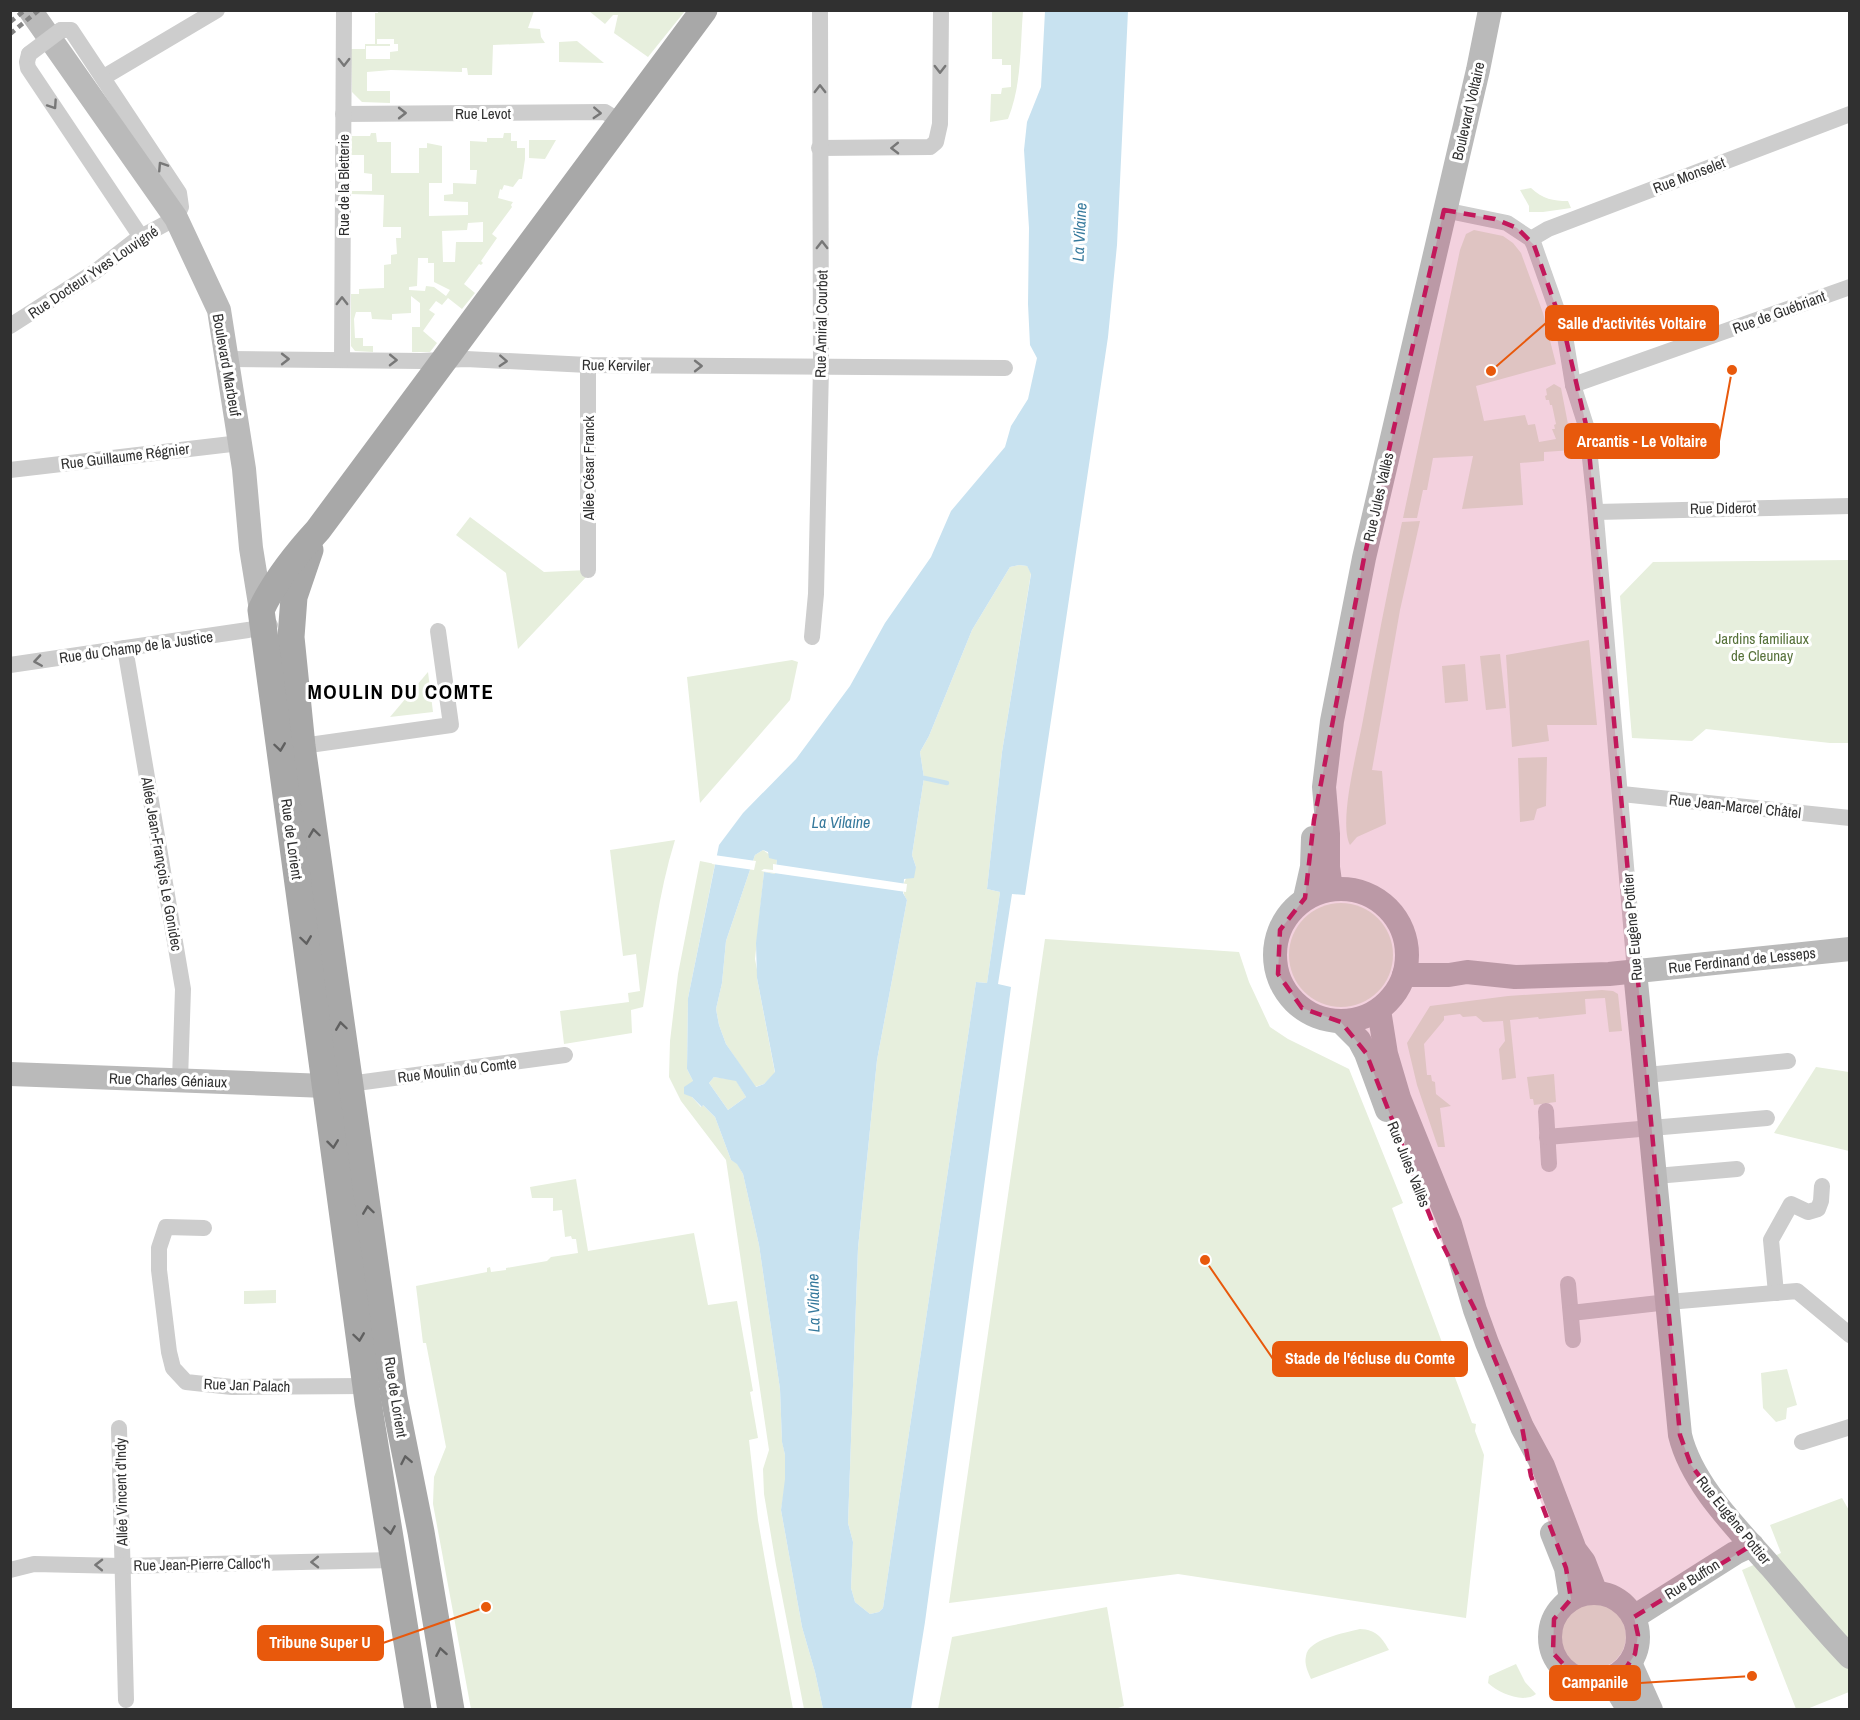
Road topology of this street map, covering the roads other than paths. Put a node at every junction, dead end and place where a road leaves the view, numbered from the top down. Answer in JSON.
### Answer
{"nodes":[{"id":1,"x":30,"y":10,"type":"edge"},
{"id":2,"x":217,"y":10,"type":"edge"},
{"id":3,"x":344,"y":10,"type":"edge"},
{"id":4,"x":704,"y":10,"type":"edge"},
{"id":5,"x":820,"y":10,"type":"edge"},
{"id":6,"x":940,"y":10,"type":"edge"},
{"id":7,"x":1490,"y":10,"type":"edge"},
{"id":8,"x":104,"y":77,"type":"junction"},
{"id":9,"x":343,"y":114,"type":"junction"},
{"id":10,"x":1850,"y":114,"type":"edge"},
{"id":11,"x":621,"y":122,"type":"junction"},
{"id":12,"x":819,"y":148,"type":"junction"},
{"id":13,"x":1444,"y":210,"type":"junction"},
{"id":14,"x":176,"y":218,"type":"junction"},
{"id":15,"x":141,"y":237,"type":"junction"},
{"id":16,"x":1531,"y":239,"type":"junction"},
{"id":17,"x":1850,"y":287,"type":"edge"},
{"id":18,"x":10,"y":326,"type":"edge"},
{"id":19,"x":228,"y":359,"type":"junction"},
{"id":20,"x":342,"y":360,"type":"junction"},
{"id":21,"x":444,"y":360,"type":"junction"},
{"id":22,"x":588,"y":365,"type":"junction"},
{"id":23,"x":821,"y":367,"type":"junction"},
{"id":24,"x":1005,"y":368,"type":"dead end"},
{"id":25,"x":1573,"y":385,"type":"junction"},
{"id":26,"x":240,"y":443,"type":"junction"},
{"id":27,"x":10,"y":470,"type":"edge"},
{"id":28,"x":1850,"y":506,"type":"edge"},
{"id":29,"x":1596,"y":512,"type":"junction"},
{"id":30,"x":318,"y":530,"type":"junction"},
{"id":31,"x":588,"y":570,"type":"dead end"},
{"id":32,"x":266,"y":614,"type":"junction"},
{"id":33,"x":438,"y":631,"type":"dead end"},
{"id":34,"x":812,"y":637,"type":"dead end"},
{"id":35,"x":125,"y":648,"type":"junction"},
{"id":36,"x":10,"y":665,"type":"edge"},
{"id":37,"x":302,"y":746,"type":"junction"},
{"id":38,"x":1324,"y":787,"type":"junction"},
{"id":39,"x":1622,"y":794,"type":"junction"},
{"id":40,"x":1850,"y":818,"type":"edge"},
{"id":41,"x":1331,"y":889,"type":"junction"},
{"id":42,"x":1305,"y":898,"type":"junction"},
{"id":43,"x":1850,"y":949,"type":"edge"},
{"id":44,"x":1406,"y":964,"type":"junction"},
{"id":45,"x":1635,"y":971,"type":"junction"},
{"id":46,"x":1379,"y":1010,"type":"junction"},
{"id":47,"x":1341,"y":1022,"type":"junction"},
{"id":48,"x":565,"y":1055,"type":"dead end"},
{"id":49,"x":1788,"y":1061,"type":"dead end"},
{"id":50,"x":10,"y":1074,"type":"edge"},
{"id":51,"x":1647,"y":1075,"type":"junction"},
{"id":52,"x":180,"y":1080,"type":"junction"},
{"id":53,"x":337,"y":1085,"type":"junction"},
{"id":54,"x":1546,"y":1112,"type":"dead end"},
{"id":55,"x":1767,"y":1118,"type":"dead end"},
{"id":56,"x":1651,"y":1127,"type":"junction"},
{"id":57,"x":1547,"y":1137,"type":"junction"},
{"id":58,"x":1549,"y":1164,"type":"dead end"},
{"id":59,"x":1737,"y":1169,"type":"dead end"},
{"id":60,"x":1656,"y":1176,"type":"junction"},
{"id":61,"x":1822,"y":1186,"type":"dead end"},
{"id":62,"x":204,"y":1227,"type":"dead end"},
{"id":63,"x":1568,"y":1284,"type":"dead end"},
{"id":64,"x":1776,"y":1293,"type":"junction"},
{"id":65,"x":1668,"y":1302,"type":"junction"},
{"id":66,"x":1475,"y":1310,"type":"junction"},
{"id":67,"x":1571,"y":1313,"type":"junction"},
{"id":68,"x":1850,"y":1335,"type":"edge"},
{"id":69,"x":1573,"y":1340,"type":"dead end"},
{"id":70,"x":366,"y":1386,"type":"junction"},
{"id":71,"x":1522,"y":1427,"type":"junction"},
{"id":72,"x":1850,"y":1427,"type":"edge"},
{"id":73,"x":119,"y":1428,"type":"dead end"},
{"id":74,"x":1802,"y":1442,"type":"dead end"},
{"id":75,"x":1752,"y":1545,"type":"junction"},
{"id":76,"x":394,"y":1560,"type":"junction"},
{"id":77,"x":123,"y":1566,"type":"junction"},
{"id":78,"x":10,"y":1570,"type":"edge"},
{"id":79,"x":1596,"y":1593,"type":"junction"},
{"id":80,"x":1571,"y":1599,"type":"junction"},
{"id":81,"x":1634,"y":1617,"type":"junction"},
{"id":82,"x":1850,"y":1657,"type":"edge"},
{"id":83,"x":1630,"y":1663,"type":"junction"},
{"id":84,"x":1607,"y":1680,"type":"junction"},
{"id":85,"x":126,"y":1700,"type":"dead end"},
{"id":86,"x":418,"y":1710,"type":"edge"},
{"id":87,"x":451,"y":1710,"type":"edge"},
{"id":88,"x":1629,"y":1710,"type":"edge"},
{"id":89,"x":1651,"y":1710,"type":"edge"}],
"edges":[{"from":1,"to":14,"type":"main road","name":"Boulevard Marbeuf"},
{"from":2,"to":8,"type":"street"},
{"from":3,"to":9,"type":"street","name":"Rue de la Bletterie","one_way":true},
{"from":4,"to":11,"type":"main road"},
{"from":12,"to":5,"type":"street","name":"Rue Amiral Courbet","one_way":true},
{"from":6,"to":12,"type":"street","one_way":true},
{"from":7,"to":13,"type":"main road","name":"Boulevard Voltaire"},
{"from":14,"to":8,"type":"street","name":"Boulevard Marbeuf","one_way":true},
{"from":8,"to":15,"type":"street","name":"Boulevard Marbeuf","one_way":true,"bridge":true},
{"from":9,"to":11,"type":"street","name":"Rue Levot","one_way":true},
{"from":20,"to":9,"type":"street","name":"Rue de la Bletterie","one_way":true},
{"from":10,"to":16,"type":"street","name":"Rue Monselet"},
{"from":11,"to":21,"type":"main road"},
{"from":23,"to":12,"type":"street","name":"Rue Amiral Courbet","one_way":true},
{"from":13,"to":16,"type":"street"},
{"from":13,"to":38,"type":"main road","name":"Rue Jules Vallès"},
{"from":14,"to":15,"type":"street","name":"Rue Docteur Yves Louvigné"},
{"from":14,"to":19,"type":"main road","name":"Boulevard Marbeuf"},
{"from":15,"to":18,"type":"street","name":"Rue Docteur Yves Louvigné"},
{"from":16,"to":25,"type":"street","name":"Rue Eugène Pottier"},
{"from":17,"to":25,"type":"street","name":"Rue de Guébriant"},
{"from":19,"to":20,"type":"street","name":"Rue Kerviler","one_way":true},
{"from":19,"to":26,"type":"main road","name":"Boulevard Marbeuf"},
{"from":20,"to":21,"type":"street","name":"Rue Kerviler","one_way":true},
{"from":21,"to":22,"type":"street","name":"Rue Kerviler","one_way":true},
{"from":21,"to":30,"type":"main road"},
{"from":22,"to":23,"type":"street","name":"Rue Kerviler","one_way":true},
{"from":22,"to":31,"type":"street","name":"Allée César Franck"},
{"from":23,"to":24,"type":"street","name":"Rue Kerviler"},
{"from":23,"to":34,"type":"street","name":"Rue Amiral Courbet"},
{"from":25,"to":29,"type":"street","name":"Rue Eugène Pottier"},
{"from":26,"to":27,"type":"street","name":"Rue Guillaume Régnier"},
{"from":26,"to":32,"type":"main road","name":"Boulevard Marbeuf"},
{"from":28,"to":29,"type":"street","name":"Rue Diderot"},
{"from":29,"to":39,"type":"street","name":"Rue Eugène Pottier"},
{"from":30,"to":32,"type":"main road"},
{"from":30,"to":37,"type":"main road","name":"Rue de Lorient"},
{"from":32,"to":35,"type":"street","name":"Rue du Champ de la Justice"},
{"from":32,"to":37,"type":"main road","name":"Rue de Lorient"},
{"from":32,"to":53,"type":"main road","name":"Rue de Lorient","one_way":true},
{"from":33,"to":37,"type":"street"},
{"from":35,"to":36,"type":"street","name":"Rue du Champ de la Justice","one_way":true},
{"from":35,"to":52,"type":"street","name":"Allée Jean-François Le Gonidec"},
{"from":53,"to":37,"type":"main road","name":"Rue de Lorient","one_way":true},
{"from":38,"to":41,"type":"main road","name":"Rue Jules Vallès"},
{"from":38,"to":42,"type":"main road","name":"Rue Jules Vallès"},
{"from":39,"to":40,"type":"street","name":"Rue Jean-Marcel Châtel"},
{"from":39,"to":45,"type":"street","name":"Rue Eugène Pottier"},
{"from":41,"to":42,"type":"main road"},
{"from":41,"to":44,"type":"main road"},
{"from":42,"to":47,"type":"main road"},
{"from":43,"to":45,"type":"main road","name":"Rue Ferdinand de Lesseps"},
{"from":44,"to":45,"type":"main road","name":"Rue Ferdinand de Lesseps"},
{"from":44,"to":46,"type":"main road"},
{"from":45,"to":51,"type":"main road","name":"Rue Eugène Pottier"},
{"from":46,"to":47,"type":"main road"},
{"from":46,"to":66,"type":"main road","name":"Rue Jules Vallès"},
{"from":47,"to":66,"type":"main road","name":"Rue Jules Vallès"},
{"from":48,"to":53,"type":"street","name":"Rue Moulin du Comte"},
{"from":49,"to":51,"type":"street"},
{"from":50,"to":52,"type":"main road","name":"Rue Charles Géniaux"},
{"from":51,"to":56,"type":"main road","name":"Rue Eugène Pottier"},
{"from":52,"to":53,"type":"main road","name":"Rue Charles Géniaux"},
{"from":53,"to":70,"type":"main road","name":"Rue de Lorient","one_way":true},
{"from":87,"to":53,"type":"main road","name":"Rue de Lorient","one_way":true},
{"from":54,"to":57,"type":"street"},
{"from":55,"to":56,"type":"street"},
{"from":56,"to":57,"type":"street"},
{"from":56,"to":60,"type":"main road","name":"Rue Eugène Pottier"},
{"from":57,"to":58,"type":"street"},
{"from":59,"to":60,"type":"street"},
{"from":60,"to":65,"type":"main road","name":"Rue Eugène Pottier"},
{"from":61,"to":64,"type":"street"},
{"from":62,"to":70,"type":"street","name":"Rue Jan Palach"},
{"from":63,"to":67,"type":"street"},
{"from":64,"to":65,"type":"street"},
{"from":64,"to":68,"type":"street"},
{"from":65,"to":67,"type":"street"},
{"from":65,"to":75,"type":"main road","name":"Rue Eugène Pottier"},
{"from":66,"to":71,"type":"main road","name":"Rue Jules Vallès"},
{"from":67,"to":69,"type":"street"},
{"from":70,"to":76,"type":"main road","name":"Rue de Lorient","one_way":true},
{"from":71,"to":79,"type":"main road","name":"Rue Jules Vallès"},
{"from":71,"to":80,"type":"main road","name":"Rue Jules Vallès"},
{"from":72,"to":74,"type":"street"},
{"from":73,"to":77,"type":"street","name":"Allée Vincent d'Indy"},
{"from":75,"to":81,"type":"main road","name":"Rue Buffon"},
{"from":75,"to":82,"type":"main road","name":"Rue Eugène Pottier"},
{"from":76,"to":77,"type":"street","name":"Rue Jean-Pierre Calloc'h","one_way":true},
{"from":76,"to":86,"type":"main road","name":"Rue de Lorient"},
{"from":77,"to":78,"type":"street","name":"Rue Jean-Pierre Calloc'h","one_way":true},
{"from":77,"to":85,"type":"street","name":"Allée Vincent d'Indy"},
{"from":79,"to":80,"type":"main road"},
{"from":79,"to":81,"type":"main road"},
{"from":80,"to":84,"type":"main road"},
{"from":81,"to":83,"type":"main road"},
{"from":83,"to":84,"type":"main road"},
{"from":83,"to":89,"type":"main road"},
{"from":84,"to":88,"type":"main road"}]}
